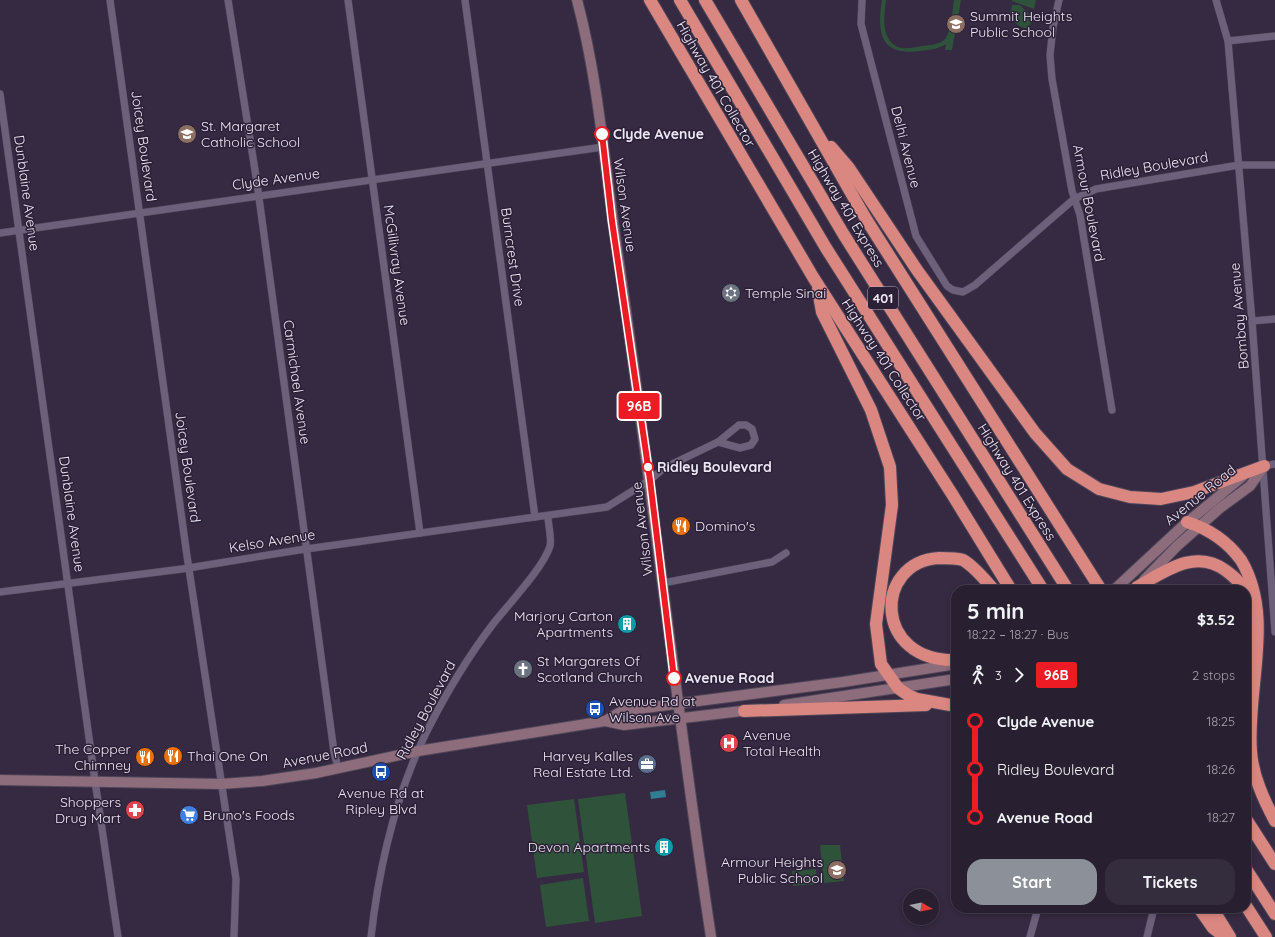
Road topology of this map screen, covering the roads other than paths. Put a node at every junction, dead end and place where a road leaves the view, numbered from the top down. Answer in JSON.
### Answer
{"nodes":[{"id":1,"x":110,"y":0,"type":"edge"},
{"id":2,"x":228,"y":0,"type":"edge"},
{"id":3,"x":348,"y":0,"type":"edge"},
{"id":4,"x":464,"y":0,"type":"edge"},
{"id":5,"x":577,"y":0,"type":"edge"},
{"id":6,"x":650,"y":0,"type":"edge"},
{"id":7,"x":680,"y":0,"type":"edge"},
{"id":8,"x":705,"y":0,"type":"edge"},
{"id":9,"x":741,"y":0,"type":"edge"},
{"id":10,"x":862,"y":0,"type":"edge"},
{"id":11,"x":1060,"y":0,"type":"edge"},
{"id":12,"x":1216,"y":0,"type":"edge"},
{"id":13,"x":1275,"y":36,"type":"edge"},
{"id":14,"x":1228,"y":41,"type":"junction"},
{"id":15,"x":0,"y":94,"type":"edge"},
{"id":16,"x":812,"y":125,"type":"junction"},
{"id":17,"x":603,"y":147,"type":"junction"},
{"id":18,"x":487,"y":163,"type":"junction"},
{"id":19,"x":1239,"y":165,"type":"junction"},
{"id":20,"x":1275,"y":165,"type":"edge"},
{"id":21,"x":373,"y":179,"type":"junction"},
{"id":22,"x":258,"y":195,"type":"junction"},
{"id":23,"x":1074,"y":199,"type":"junction"},
{"id":24,"x":140,"y":212,"type":"junction"},
{"id":25,"x":19,"y":230,"type":"junction"},
{"id":26,"x":0,"y":233,"type":"edge"},
{"id":27,"x":817,"y":283,"type":"junction"},
{"id":28,"x":953,"y":290,"type":"joint"},
{"id":29,"x":1275,"y":319,"type":"edge"},
{"id":30,"x":1252,"y":321,"type":"junction"},
{"id":31,"x":1112,"y":410,"type":"dead end"},
{"id":32,"x":718,"y":442,"type":"junction"},
{"id":33,"x":1269,"y":465,"type":"edge"},
{"id":34,"x":650,"y":480,"type":"junction"},
{"id":35,"x":548,"y":516,"type":"junction"},
{"id":36,"x":535,"y":517,"type":"junction"},
{"id":37,"x":1187,"y":522,"type":"junction"},
{"id":38,"x":1201,"y":526,"type":"junction"},
{"id":39,"x":420,"y":533,"type":"junction"},
{"id":40,"x":307,"y":549,"type":"junction"},
{"id":41,"x":786,"y":553,"type":"dead end"},
{"id":42,"x":189,"y":568,"type":"junction"},
{"id":43,"x":68,"y":583,"type":"junction"},
{"id":44,"x":663,"y":583,"type":"junction"},
{"id":45,"x":990,"y":585,"type":"edge"},
{"id":46,"x":1008,"y":585,"type":"edge"},
{"id":47,"x":1041,"y":585,"type":"edge"},
{"id":48,"x":1065,"y":585,"type":"edge"},
{"id":49,"x":1097,"y":585,"type":"edge"},
{"id":50,"x":1119,"y":585,"type":"edge"},
{"id":51,"x":1140,"y":585,"type":"edge"},
{"id":52,"x":1143,"y":585,"type":"edge"},
{"id":53,"x":1240,"y":585,"type":"edge"},
{"id":54,"x":0,"y":592,"type":"edge"},
{"id":55,"x":1274,"y":599,"type":"edge"},
{"id":56,"x":1275,"y":632,"type":"edge"},
{"id":57,"x":951,"y":660,"type":"edge"},
{"id":58,"x":951,"y":665,"type":"edge"},
{"id":59,"x":886,"y":674,"type":"junction"},
{"id":60,"x":951,"y":680,"type":"edge"},
{"id":61,"x":898,"y":688,"type":"junction"},
{"id":62,"x":678,"y":703,"type":"junction"},
{"id":63,"x":951,"y":706,"type":"edge"},
{"id":64,"x":744,"y":711,"type":"junction"},
{"id":65,"x":680,"y":718,"type":"junction"},
{"id":66,"x":605,"y":721,"type":"junction"},
{"id":67,"x":418,"y":751,"type":"junction"},
{"id":68,"x":338,"y":768,"type":"junction"},
{"id":69,"x":0,"y":780,"type":"edge"},
{"id":70,"x":95,"y":781,"type":"junction"},
{"id":71,"x":221,"y":784,"type":"junction"},
{"id":72,"x":1275,"y":821,"type":"edge"},
{"id":73,"x":1251,"y":826,"type":"edge"},
{"id":74,"x":1275,"y":864,"type":"edge"},
{"id":75,"x":1251,"y":877,"type":"edge"},
{"id":76,"x":1037,"y":913,"type":"edge"},
{"id":77,"x":1153,"y":913,"type":"edge"},
{"id":78,"x":1202,"y":913,"type":"edge"},
{"id":79,"x":1215,"y":913,"type":"edge"},
{"id":80,"x":1251,"y":913,"type":"edge"},
{"id":81,"x":1275,"y":914,"type":"edge"},
{"id":82,"x":118,"y":937,"type":"edge"},
{"id":83,"x":234,"y":937,"type":"edge"},
{"id":84,"x":371,"y":937,"type":"edge"},
{"id":85,"x":711,"y":937,"type":"edge"},
{"id":86,"x":1030,"y":937,"type":"edge"},
{"id":87,"x":1147,"y":937,"type":"edge"},
{"id":88,"x":1225,"y":937,"type":"edge"},
{"id":89,"x":1230,"y":937,"type":"edge"},
{"id":90,"x":1266,"y":937,"type":"edge"}],
"edges":[{"from":1,"to":24,"type":"street","name":"Joicey Boulevard"},
{"from":2,"to":22,"type":"street","name":"Carmichael Avenue"},
{"from":3,"to":21,"type":"street","name":"McGillivray Avenue"},
{"from":4,"to":18,"type":"street","name":"Burncrest Drive"},
{"from":5,"to":17,"type":"main road","name":"Wilson Avenue"},
{"from":6,"to":27,"type":"highway","name":"Highway 401 Collector"},
{"from":7,"to":47,"type":"highway","number":"401"},
{"from":8,"to":48,"type":"highway","name":"Highway 401 Express","number":"401"},
{"from":9,"to":16,"type":"highway","number":"401"},
{"from":10,"to":28,"type":"street","name":"Delhi Avenue"},
{"from":11,"to":23,"type":"street","name":"Armour Boulevard"},
{"from":12,"to":14,"type":"street","name":"Bombay Avenue"},
{"from":13,"to":14,"type":"street"},
{"from":14,"to":19,"type":"street","name":"Bombay Avenue"},
{"from":15,"to":25,"type":"street","name":"Dunblaine Avenue"},
{"from":16,"to":33,"type":"highway"},
{"from":16,"to":49,"type":"highway","number":"401"},
{"from":17,"to":18,"type":"street","name":"Clyde Avenue"},
{"from":17,"to":34,"type":"main road","name":"Wilson Avenue"},
{"from":18,"to":21,"type":"street","name":"Clyde Avenue"},
{"from":18,"to":36,"type":"street","name":"Burncrest Drive"},
{"from":19,"to":20,"type":"street","name":"Ridley Boulevard"},
{"from":19,"to":23,"type":"street","name":"Ridley Boulevard"},
{"from":19,"to":30,"type":"street","name":"Bombay Avenue"},
{"from":21,"to":22,"type":"street","name":"Clyde Avenue"},
{"from":21,"to":39,"type":"street","name":"McGillivray Avenue"},
{"from":22,"to":24,"type":"street","name":"Clyde Avenue"},
{"from":22,"to":40,"type":"street","name":"Carmichael Avenue"},
{"from":23,"to":28,"type":"street","name":"Ridley Boulevard"},
{"from":23,"to":31,"type":"street","name":"Armour Boulevard"},
{"from":24,"to":25,"type":"street","name":"Clyde Avenue"},
{"from":24,"to":42,"type":"street","name":"Joicey Boulevard"},
{"from":25,"to":26,"type":"street","name":"Clyde Avenue"},
{"from":25,"to":43,"type":"street","name":"Dunblaine Avenue"},
{"from":27,"to":46,"type":"highway","name":"Highway 401 Collector"},
{"from":27,"to":59,"type":"highway"},
{"from":29,"to":30,"type":"street"},
{"from":30,"to":33,"type":"street","name":"Bombay Avenue"},
{"from":32,"to":32,"type":"street"},
{"from":32,"to":34,"type":"street"},
{"from":33,"to":37,"type":"main road","name":"Avenue Road"},
{"from":33,"to":38,"type":"main road","name":"Avenue Road"},
{"from":33,"to":55,"type":"street","name":"Bombay Avenue"},
{"from":34,"to":35,"type":"street"},
{"from":34,"to":44,"type":"main road","name":"Wilson Avenue"},
{"from":35,"to":36,"type":"street","name":"Kelso Avenue"},
{"from":35,"to":67,"type":"street","name":"Ridley Boulevard"},
{"from":36,"to":39,"type":"street","name":"Kelso Avenue"},
{"from":37,"to":38,"type":"highway"},
{"from":37,"to":50,"type":"main road","name":"Avenue Road"},
{"from":38,"to":51,"type":"main road","name":"Avenue Road"},
{"from":38,"to":72,"type":"highway"},
{"from":39,"to":40,"type":"street","name":"Kelso Avenue"},
{"from":40,"to":42,"type":"street","name":"Kelso Avenue"},
{"from":40,"to":68,"type":"street","name":"Carmichael Avenue"},
{"from":41,"to":44,"type":"street"},
{"from":42,"to":43,"type":"street","name":"Kelso Avenue"},
{"from":42,"to":71,"type":"street","name":"Joicey Boulevard"},
{"from":43,"to":54,"type":"street","name":"Kelso Avenue"},
{"from":43,"to":70,"type":"street","name":"Dunblaine Avenue"},
{"from":44,"to":62,"type":"main road","name":"Wilson Avenue"},
{"from":45,"to":57,"type":"highway"},
{"from":52,"to":53,"type":"highway"},
{"from":55,"to":56,"type":"street","name":"Bombay Avenue"},
{"from":58,"to":59,"type":"main road","name":"Avenue Road"},
{"from":59,"to":61,"type":"highway"},
{"from":59,"to":62,"type":"main road","name":"Avenue Road"},
{"from":60,"to":61,"type":"main road","name":"Avenue Road"},
{"from":61,"to":63,"type":"highway"},
{"from":61,"to":64,"type":"main road","name":"Avenue Road"},
{"from":62,"to":65,"type":"main road","name":"Wilson Avenue"},
{"from":62,"to":66,"type":"main road","name":"Avenue Road"},
{"from":63,"to":64,"type":"highway"},
{"from":64,"to":65,"type":"main road","name":"Avenue Road"},
{"from":65,"to":66,"type":"main road","name":"Avenue Road"},
{"from":65,"to":85,"type":"main road","name":"Wilson Avenue"},
{"from":66,"to":67,"type":"main road","name":"Avenue Road"},
{"from":67,"to":68,"type":"main road","name":"Avenue Road"},
{"from":67,"to":84,"type":"street","name":"Ridley Boulevard"},
{"from":68,"to":71,"type":"main road","name":"Avenue Road"},
{"from":69,"to":70,"type":"main road","name":"Avenue Road"},
{"from":70,"to":71,"type":"main road","name":"Avenue Road"},
{"from":70,"to":82,"type":"street","name":"Dunblaine Avenue"},
{"from":71,"to":83,"type":"street","name":"Joicey Boulevard"},
{"from":73,"to":74,"type":"highway"},
{"from":75,"to":81,"type":"highway"},
{"from":76,"to":86,"type":"street"},
{"from":77,"to":87,"type":"street"},
{"from":78,"to":88,"type":"highway"},
{"from":79,"to":89,"type":"highway"},
{"from":80,"to":90,"type":"highway"}]}
